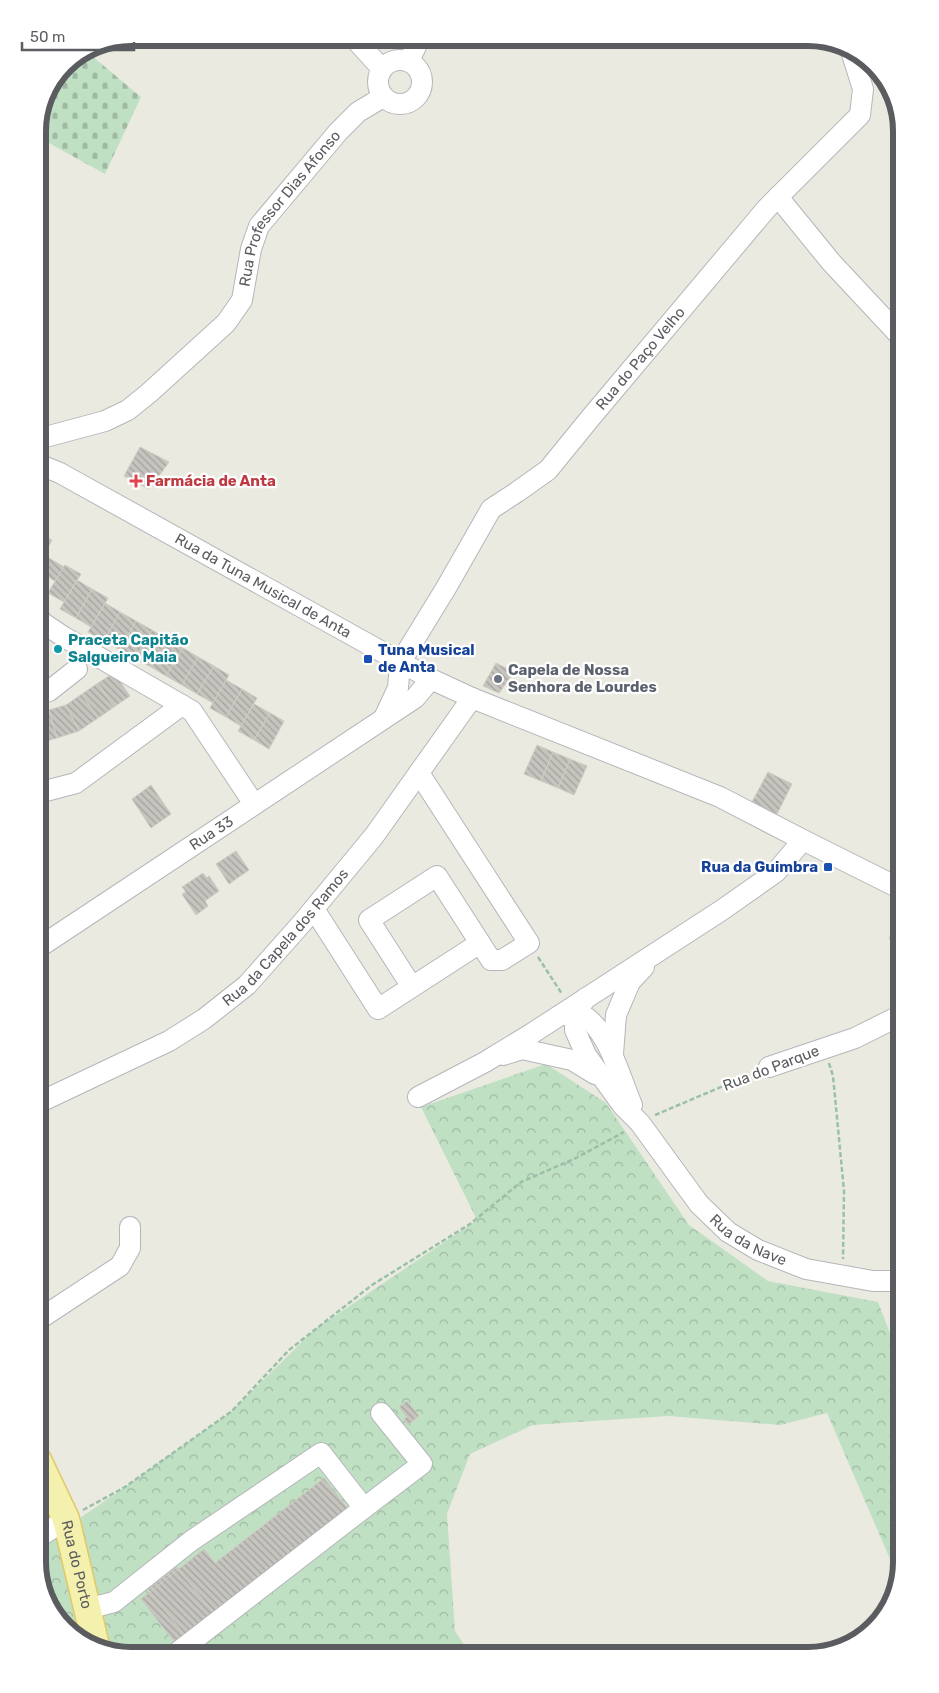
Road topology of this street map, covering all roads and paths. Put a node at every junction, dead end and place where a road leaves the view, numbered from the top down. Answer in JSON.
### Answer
{"nodes":[{"id":1,"x":361,"y":46,"type":"edge"},
{"id":2,"x":416,"y":46,"type":"edge"},
{"id":3,"x":854,"y":60,"type":"edge"},
{"id":4,"x":409,"y":61,"type":"junction"},
{"id":5,"x":382,"y":69,"type":"junction"},
{"id":6,"x":383,"y":97,"type":"junction"},
{"id":7,"x":778,"y":197,"type":"junction"},
{"id":8,"x":893,"y":327,"type":"edge"},
{"id":9,"x":67,"y":432,"type":"junction"},
{"id":10,"x":46,"y":437,"type":"edge"},
{"id":11,"x":46,"y":467,"type":"edge"},
{"id":12,"x":46,"y":625,"type":"edge"},
{"id":13,"x":400,"y":663,"type":"junction"},
{"id":14,"x":77,"y":668,"type":"dead end"},
{"id":15,"x":431,"y":680,"type":"junction"},
{"id":16,"x":46,"y":692,"type":"edge"},
{"id":17,"x":472,"y":698,"type":"junction"},
{"id":18,"x":182,"y":705,"type":"junction"},
{"id":19,"x":384,"y":718,"type":"junction"},
{"id":20,"x":419,"y":774,"type":"junction"},
{"id":21,"x":46,"y":790,"type":"edge"},
{"id":22,"x":254,"y":804,"type":"junction"},
{"id":23,"x":803,"y":840,"type":"junction"},
{"id":24,"x":893,"y":884,"type":"edge"},
{"id":25,"x":314,"y":909,"type":"junction"},
{"id":26,"x":46,"y":943,"type":"edge"},
{"id":27,"x":480,"y":943,"type":"junction"},
{"id":28,"x":529,"y":943,"type":"junction"},
{"id":29,"x":659,"y":951,"type":"junction"},
{"id":30,"x":412,"y":987,"type":"junction"},
{"id":31,"x":573,"y":1009,"type":"junction"},
{"id":32,"x":893,"y":1019,"type":"edge"},
{"id":33,"x":825,"y":1048,"type":"junction"},
{"id":34,"x":613,"y":1054,"type":"junction"},
{"id":35,"x":484,"y":1062,"type":"junction"},
{"id":36,"x":769,"y":1066,"type":"joint"},
{"id":37,"x":608,"y":1086,"type":"junction"},
{"id":38,"x":418,"y":1097,"type":"dead end"},
{"id":39,"x":46,"y":1099,"type":"edge"},
{"id":40,"x":640,"y":1123,"type":"junction"},
{"id":41,"x":130,"y":1227,"type":"dead end"},
{"id":42,"x":843,"y":1276,"type":"junction"},
{"id":43,"x":893,"y":1281,"type":"edge"},
{"id":44,"x":46,"y":1315,"type":"edge"},
{"id":45,"x":381,"y":1413,"type":"dead end"},
{"id":46,"x":46,"y":1477,"type":"edge"},
{"id":47,"x":364,"y":1508,"type":"junction"},
{"id":48,"x":66,"y":1519,"type":"junction"},
{"id":49,"x":46,"y":1533,"type":"edge"},
{"id":50,"x":88,"y":1609,"type":"junction"},
{"id":51,"x":94,"y":1638,"type":"edge"},
{"id":52,"x":184,"y":1647,"type":"edge"}],
"edges":[{"from":1,"to":5,"type":"street"},
{"from":2,"to":4,"type":"street"},
{"from":3,"to":7,"type":"street","name":"Rua do Paço Velho"},
{"from":4,"to":5,"type":"street"},
{"from":4,"to":6,"type":"street"},
{"from":5,"to":6,"type":"street"},
{"from":6,"to":9,"type":"street","name":"Rua Professor Dias Afonso"},
{"from":7,"to":8,"type":"street"},
{"from":7,"to":13,"type":"street","name":"Rua do Paço Velho"},
{"from":9,"to":10,"type":"street","name":"Rua Professor Dias Afonso"},
{"from":9,"to":11,"type":"street","name":"Rua da Tuna Musical de Anta"},
{"from":11,"to":13,"type":"street","name":"Rua da Tuna Musical de Anta"},
{"from":12,"to":18,"type":"street"},
{"from":13,"to":15,"type":"street","name":"Rua da Tuna Musical de Anta"},
{"from":13,"to":19,"type":"street"},
{"from":14,"to":16,"type":"street"},
{"from":15,"to":17,"type":"street","name":"Rua da Tuna Musical de Anta"},
{"from":15,"to":19,"type":"street","name":"Rua 33"},
{"from":17,"to":20,"type":"street","name":"Rua da Capela dos Ramos"},
{"from":17,"to":23,"type":"street"},
{"from":18,"to":21,"type":"street"},
{"from":18,"to":22,"type":"street"},
{"from":19,"to":22,"type":"street","name":"Rua 33"},
{"from":20,"to":25,"type":"street","name":"Rua da Capela dos Ramos"},
{"from":20,"to":28,"type":"street"},
{"from":22,"to":26,"type":"street","name":"Rua 33"},
{"from":23,"to":24,"type":"street"},
{"from":23,"to":29,"type":"street","name":"Rua da Nave"},
{"from":25,"to":30,"type":"street"},
{"from":25,"to":39,"type":"street","name":"Rua da Capela dos Ramos"},
{"from":27,"to":28,"type":"street"},
{"from":27,"to":30,"type":"street"},
{"from":27,"to":30,"type":"street"},
{"from":28,"to":31,"type":"path"},
{"from":29,"to":31,"type":"street","name":"Rua da Nave"},
{"from":29,"to":34,"type":"street","name":"Rua da Nave"},
{"from":31,"to":34,"type":"street","name":"Rua da Nave"},
{"from":31,"to":35,"type":"street","name":"Rua da Nave"},
{"from":31,"to":37,"type":"street","name":"Rua da Nave"},
{"from":32,"to":33,"type":"street","name":"Rua do Parque"},
{"from":33,"to":36,"type":"street","name":"Rua do Parque"},
{"from":33,"to":42,"type":"path"},
{"from":34,"to":40,"type":"street","name":"Rua da Nave"},
{"from":35,"to":37,"type":"street","name":"Rua da Nave"},
{"from":35,"to":38,"type":"street","name":"Rua da Nave"},
{"from":36,"to":40,"type":"path","name":"Rua do Parque"},
{"from":37,"to":40,"type":"street","name":"Rua da Nave"},
{"from":40,"to":42,"type":"street","name":"Rua da Nave"},
{"from":40,"to":48,"type":"path","name":"Rua do Parque"},
{"from":41,"to":44,"type":"street"},
{"from":42,"to":43,"type":"street","name":"Rua da Nave"},
{"from":45,"to":47,"type":"street"},
{"from":46,"to":48,"type":"main road","name":"Rua do Porto"},
{"from":47,"to":50,"type":"street"},
{"from":47,"to":52,"type":"street"},
{"from":48,"to":49,"type":"street"},
{"from":48,"to":50,"type":"main road","name":"Rua do Porto"},
{"from":50,"to":51,"type":"main road","name":"Rua do Porto"}]}
